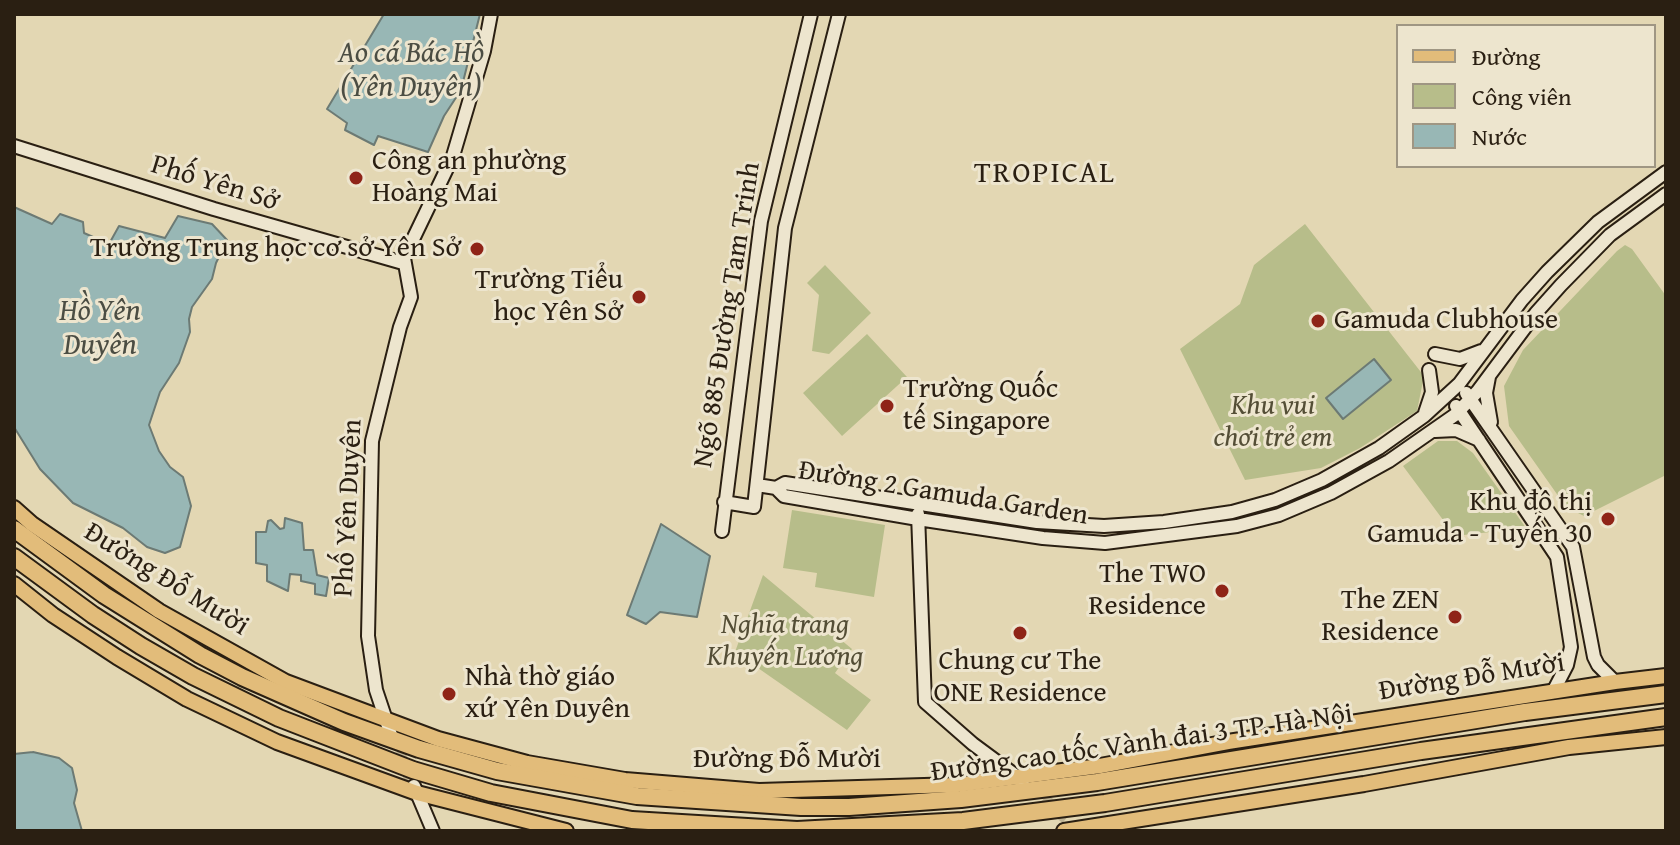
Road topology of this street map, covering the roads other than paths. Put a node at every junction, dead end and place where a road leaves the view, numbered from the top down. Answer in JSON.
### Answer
{"nodes":[{"id":1,"x":491,"y":14,"type":"edge"},
{"id":2,"x":811,"y":14,"type":"edge"},
{"id":3,"x":839,"y":14,"type":"edge"},
{"id":4,"x":14,"y":146,"type":"edge"},
{"id":5,"x":1666,"y":172,"type":"edge"},
{"id":6,"x":1666,"y":194,"type":"edge"},
{"id":7,"x":403,"y":263,"type":"junction"},
{"id":8,"x":1484,"y":350,"type":"junction"},
{"id":9,"x":1435,"y":354,"type":"dead end"},
{"id":10,"x":1429,"y":370,"type":"dead end"},
{"id":11,"x":1490,"y":375,"type":"junction"},
{"id":12,"x":1459,"y":384,"type":"junction"},
{"id":13,"x":1448,"y":395,"type":"junction"},
{"id":14,"x":1471,"y":399,"type":"junction"},
{"id":15,"x":1460,"y":410,"type":"junction"},
{"id":16,"x":1424,"y":416,"type":"junction"},
{"id":17,"x":1493,"y":429,"type":"junction"},
{"id":18,"x":1432,"y":432,"type":"junction"},
{"id":19,"x":1480,"y":440,"type":"junction"},
{"id":20,"x":757,"y":485,"type":"junction"},
{"id":21,"x":776,"y":488,"type":"junction"},
{"id":22,"x":1275,"y":500,"type":"junction"},
{"id":23,"x":724,"y":502,"type":"junction"},
{"id":24,"x":919,"y":504,"type":"junction"},
{"id":25,"x":14,"y":508,"type":"edge"},
{"id":26,"x":1279,"y":515,"type":"junction"},
{"id":27,"x":918,"y":519,"type":"junction"},
{"id":28,"x":1045,"y":523,"type":"junction"},
{"id":29,"x":14,"y":529,"type":"edge"},
{"id":30,"x":722,"y":531,"type":"dead end"},
{"id":31,"x":1043,"y":538,"type":"junction"},
{"id":32,"x":14,"y":557,"type":"edge"},
{"id":33,"x":14,"y":584,"type":"edge"},
{"id":34,"x":1666,"y":676,"type":"edge"},
{"id":35,"x":1615,"y":682,"type":"junction"},
{"id":36,"x":1553,"y":692,"type":"junction"},
{"id":37,"x":1666,"y":694,"type":"edge"},
{"id":38,"x":1666,"y":717,"type":"edge"},
{"id":39,"x":385,"y":721,"type":"junction"},
{"id":40,"x":391,"y":735,"type":"tunnel mouth"},
{"id":41,"x":1666,"y":737,"type":"edge"},
{"id":42,"x":1022,"y":780,"type":"junction"},
{"id":43,"x":415,"y":789,"type":"junction"},
{"id":44,"x":1072,"y":828,"type":"edge"},
{"id":45,"x":433,"y":831,"type":"edge"},
{"id":46,"x":566,"y":831,"type":"edge"}],
"edges":[{"from":1,"to":7,"type":"street"},
{"from":2,"to":23,"type":"street","name":"Ngõ 885 Đường Tam Trinh"},
{"from":3,"to":20,"type":"street","name":"Ngõ 885 Đường Tam Trinh"},
{"from":4,"to":7,"type":"street","name":"Phố Yên Sở"},
{"from":5,"to":8,"type":"street","name":"Đường 2 Gamuda Garden"},
{"from":6,"to":11,"type":"street","name":"Đường 2 Gamuda Garden"},
{"from":7,"to":39,"type":"street","name":"Phố Yên Duyên"},
{"from":8,"to":9,"type":"street"},
{"from":8,"to":12,"type":"street","name":"Đường 2 Gamuda Garden"},
{"from":10,"to":16,"type":"street"},
{"from":11,"to":14,"type":"street","name":"Đường 2 Gamuda Garden"},
{"from":11,"to":17,"type":"street"},
{"from":12,"to":13,"type":"street","name":"Đường 2 Gamuda Garden"},
{"from":12,"to":14,"type":"street"},
{"from":13,"to":15,"type":"street"},
{"from":13,"to":16,"type":"street","name":"Đường 2 Gamuda Garden"},
{"from":14,"to":15,"type":"street","name":"Đường 2 Gamuda Garden"},
{"from":14,"to":17,"type":"street"},
{"from":15,"to":18,"type":"street","name":"Đường 2 Gamuda Garden"},
{"from":15,"to":19,"type":"street"},
{"from":16,"to":22,"type":"street","name":"Đường 2 Gamuda Garden"},
{"from":17,"to":35,"type":"street"},
{"from":18,"to":19,"type":"street"},
{"from":18,"to":26,"type":"street","name":"Đường 2 Gamuda Garden"},
{"from":19,"to":36,"type":"street"},
{"from":20,"to":21,"type":"street","name":"Ngõ 885 Đường Tam Trinh"},
{"from":20,"to":23,"type":"street","name":"Ngõ 885 Đường Tam Trinh"},
{"from":21,"to":24,"type":"street","name":"Đường 2 Gamuda Garden"},
{"from":21,"to":27,"type":"street","name":"Đường 2 Gamuda Garden"},
{"from":22,"to":26,"type":"street"},
{"from":22,"to":28,"type":"street","name":"Đường 2 Gamuda Garden"},
{"from":23,"to":30,"type":"street","name":"Ngõ 885 Đường Tam Trinh"},
{"from":24,"to":27,"type":"street"},
{"from":24,"to":28,"type":"street","name":"Đường 2 Gamuda Garden"},
{"from":25,"to":39,"type":"main road","name":"Đường Đỗ Mười"},
{"from":26,"to":31,"type":"street","name":"Đường 2 Gamuda Garden"},
{"from":27,"to":31,"type":"street","name":"Đường 2 Gamuda Garden"},
{"from":27,"to":42,"type":"street"},
{"from":28,"to":31,"type":"street"},
{"from":29,"to":37,"type":"highway","name":"Đường cao tốc Vành đai 3 TP. Hà Nội"},
{"from":32,"to":38,"type":"highway","name":"Đường cao tốc Vành đai 3 TP. Hà Nội"},
{"from":33,"to":43,"type":"main road"},
{"from":34,"to":35,"type":"main road","name":"Đường Đỗ Mười"},
{"from":35,"to":36,"type":"main road","name":"Đường Đỗ Mười"},
{"from":36,"to":42,"type":"main road","name":"Đường Đỗ Mười"},
{"from":39,"to":40,"type":"street","name":"Phố Yên Duyên"},
{"from":39,"to":42,"type":"main road","name":"Đường Đỗ Mười"},
{"from":41,"to":44,"type":"main road"},
{"from":43,"to":45,"type":"street"},
{"from":43,"to":46,"type":"main road"}]}
